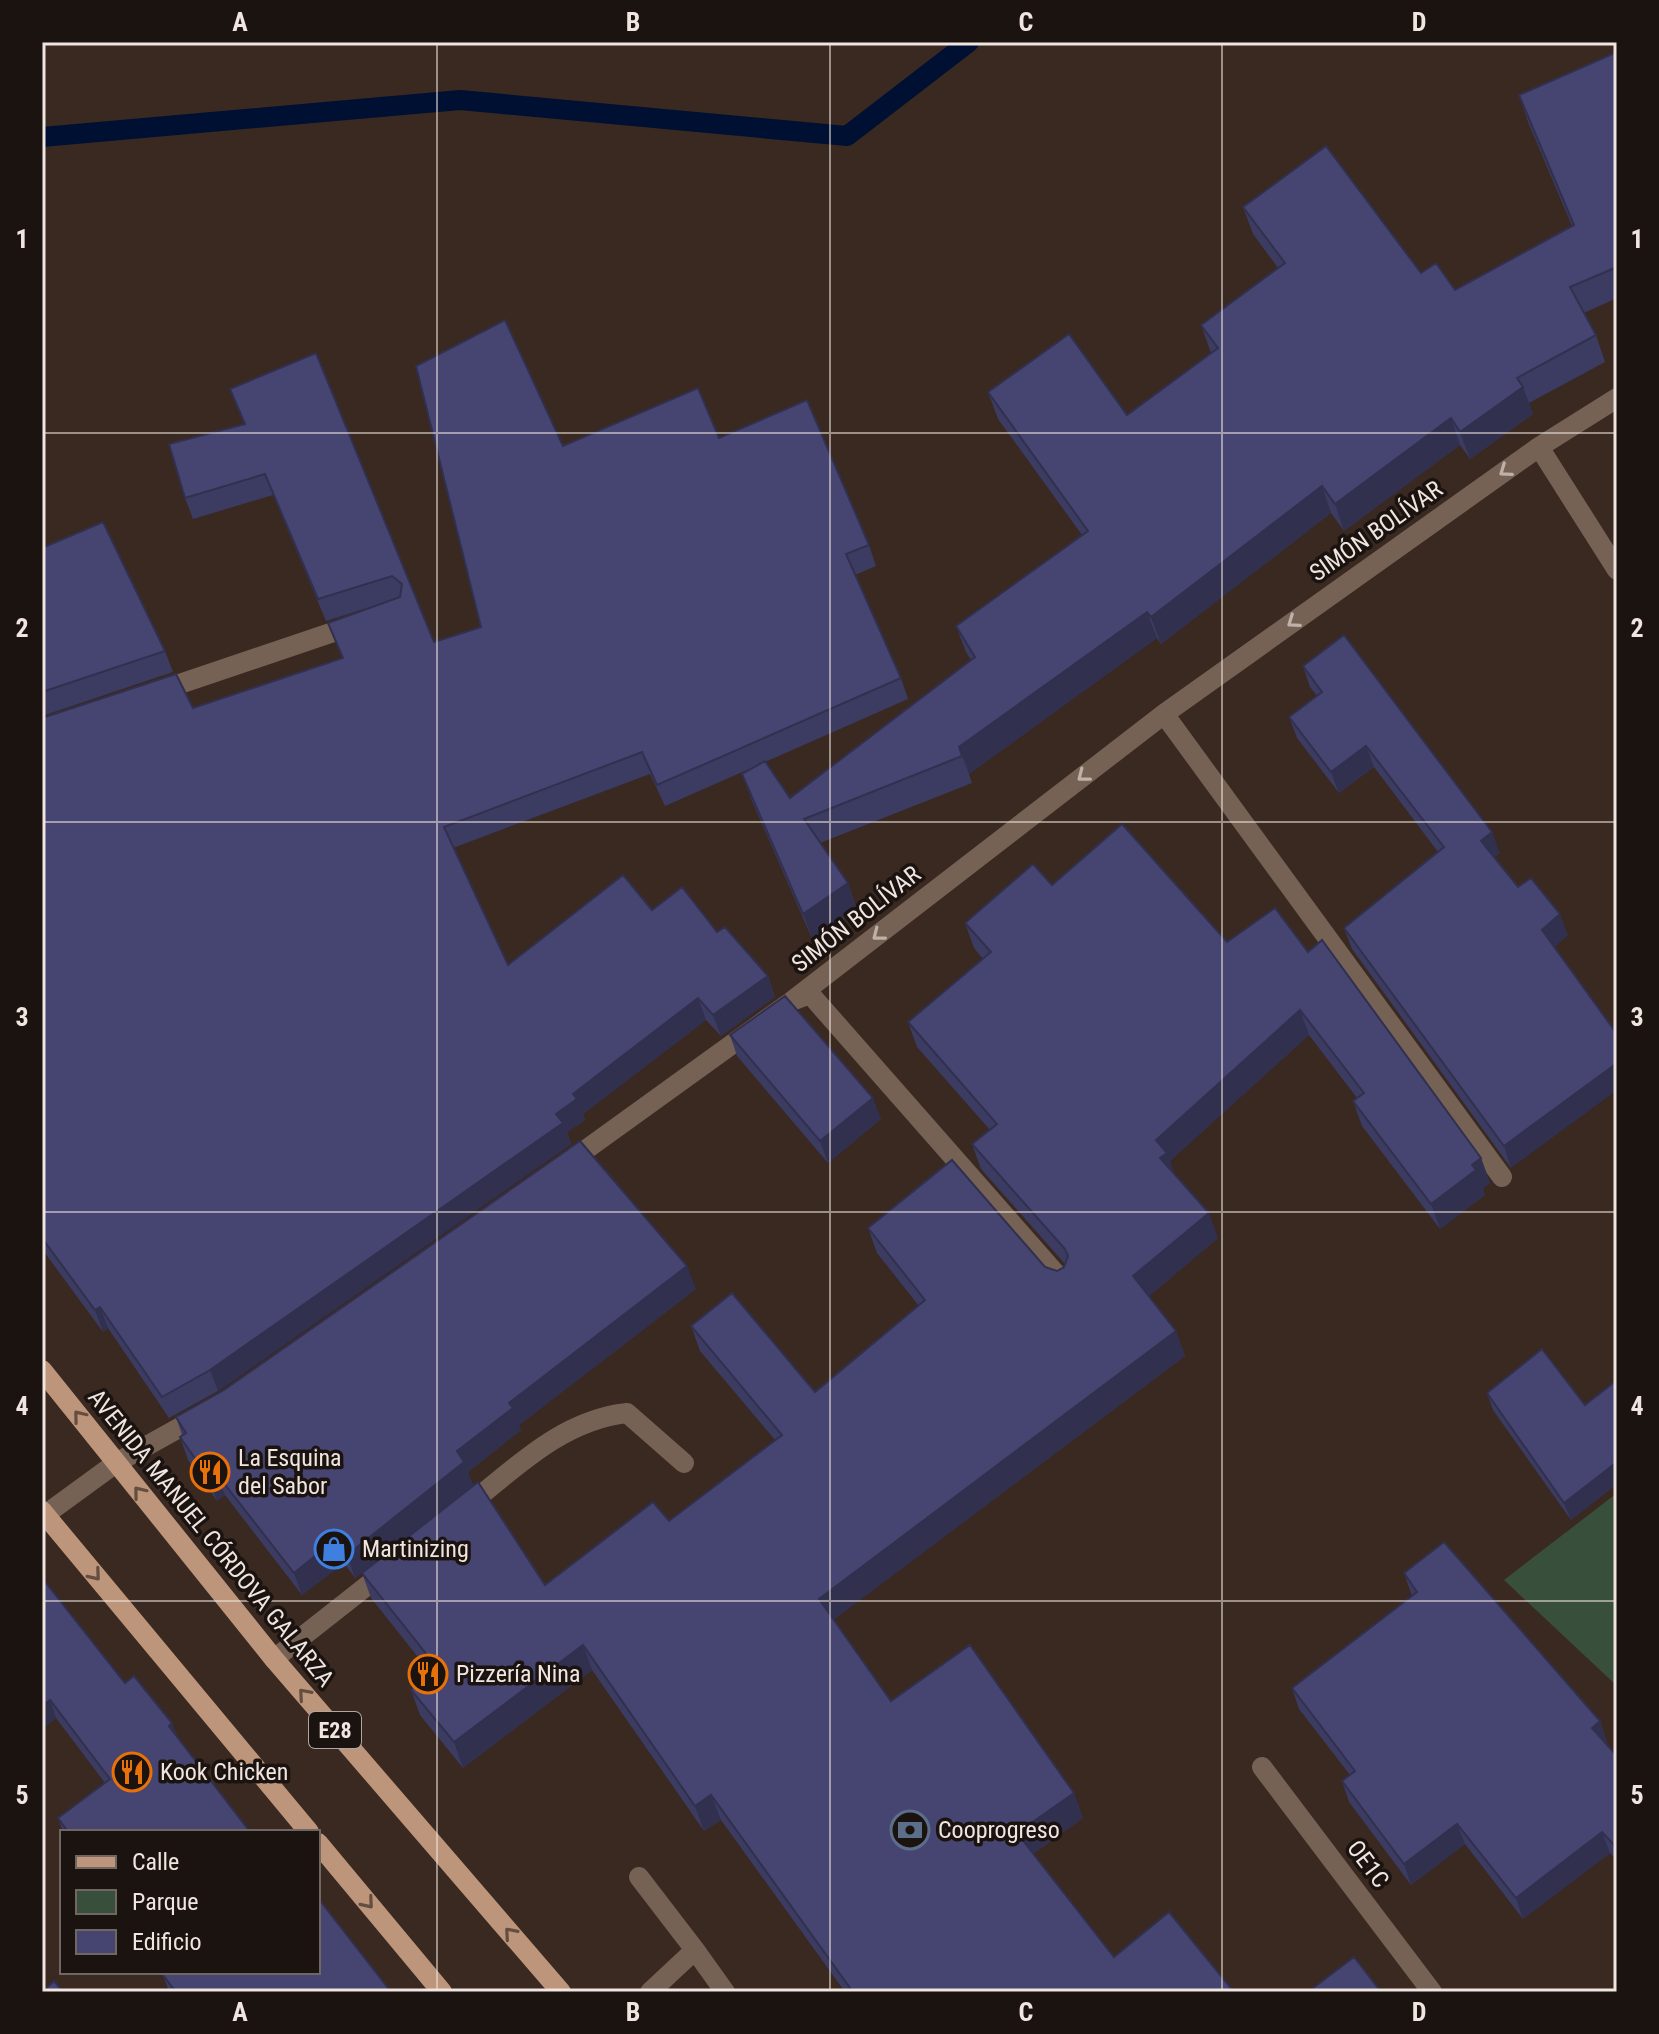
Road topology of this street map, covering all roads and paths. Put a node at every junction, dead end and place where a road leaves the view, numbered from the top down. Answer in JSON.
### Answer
{"nodes":[{"id":1,"x":1617,"y":398,"type":"edge"},
{"id":2,"x":1539,"y":447,"type":"junction"},
{"id":3,"x":1617,"y":570,"type":"edge"},
{"id":4,"x":383,"y":615,"type":"edge"},
{"id":5,"x":131,"y":700,"type":"edge"},
{"id":6,"x":1164,"y":714,"type":"junction"},
{"id":7,"x":792,"y":1001,"type":"junction"},
{"id":8,"x":551,"y":1174,"type":"edge"},
{"id":9,"x":1502,"y":1177,"type":"edge"},
{"id":10,"x":1064,"y":1283,"type":"edge"},
{"id":11,"x":42,"y":1370,"type":"edge"},
{"id":12,"x":225,"y":1402,"type":"edge"},
{"id":13,"x":116,"y":1463,"type":"junction"},
{"id":14,"x":684,"y":1463,"type":"dead end"},
{"id":15,"x":43,"y":1514,"type":"edge"},
{"id":16,"x":447,"y":1522,"type":"edge"},
{"id":17,"x":399,"y":1560,"type":"edge"},
{"id":18,"x":274,"y":1659,"type":"junction"},
{"id":19,"x":1262,"y":1767,"type":"dead end"},
{"id":20,"x":307,"y":1830,"type":"edge"},
{"id":21,"x":320,"y":1845,"type":"edge"},
{"id":22,"x":639,"y":1877,"type":"dead end"},
{"id":23,"x":695,"y":1950,"type":"junction"},
{"id":24,"x":442,"y":1992,"type":"edge"},
{"id":25,"x":561,"y":1992,"type":"edge"},
{"id":26,"x":650,"y":1992,"type":"edge"},
{"id":27,"x":725,"y":1992,"type":"edge"},
{"id":28,"x":1432,"y":1992,"type":"edge"}],
"edges":[{"from":1,"to":2,"type":"street","name":"SIMÓN BOLÍVAR"},
{"from":2,"to":3,"type":"street"},
{"from":2,"to":6,"type":"street","name":"SIMÓN BOLÍVAR","one_way":true},
{"from":4,"to":5,"type":"street"},
{"from":6,"to":7,"type":"street","name":"SIMÓN BOLÍVAR","one_way":true},
{"from":6,"to":9,"type":"street"},
{"from":7,"to":8,"type":"street","name":"SIMÓN BOLÍVAR"},
{"from":7,"to":10,"type":"street"},
{"from":13,"to":11,"type":"main road","name":"AVENIDA MANUEL CÓRDOVA GALARZA","number":"E28","one_way":true},
{"from":12,"to":13,"type":"street"},
{"from":13,"to":15,"type":"street"},
{"from":18,"to":13,"type":"main road","name":"AVENIDA MANUEL CÓRDOVA GALARZA","number":"E28","one_way":true},
{"from":14,"to":16,"type":"street"},
{"from":15,"to":20,"type":"main road","one_way":true},
{"from":17,"to":18,"type":"street"},
{"from":25,"to":18,"type":"main road","name":"AVENIDA MANUEL CÓRDOVA GALARZA","number":"E28","one_way":true},
{"from":19,"to":28,"type":"street","name":"OE1C"},
{"from":21,"to":24,"type":"main road","one_way":true},
{"from":22,"to":23,"type":"street"},
{"from":23,"to":26,"type":"street"},
{"from":23,"to":27,"type":"street"}]}
